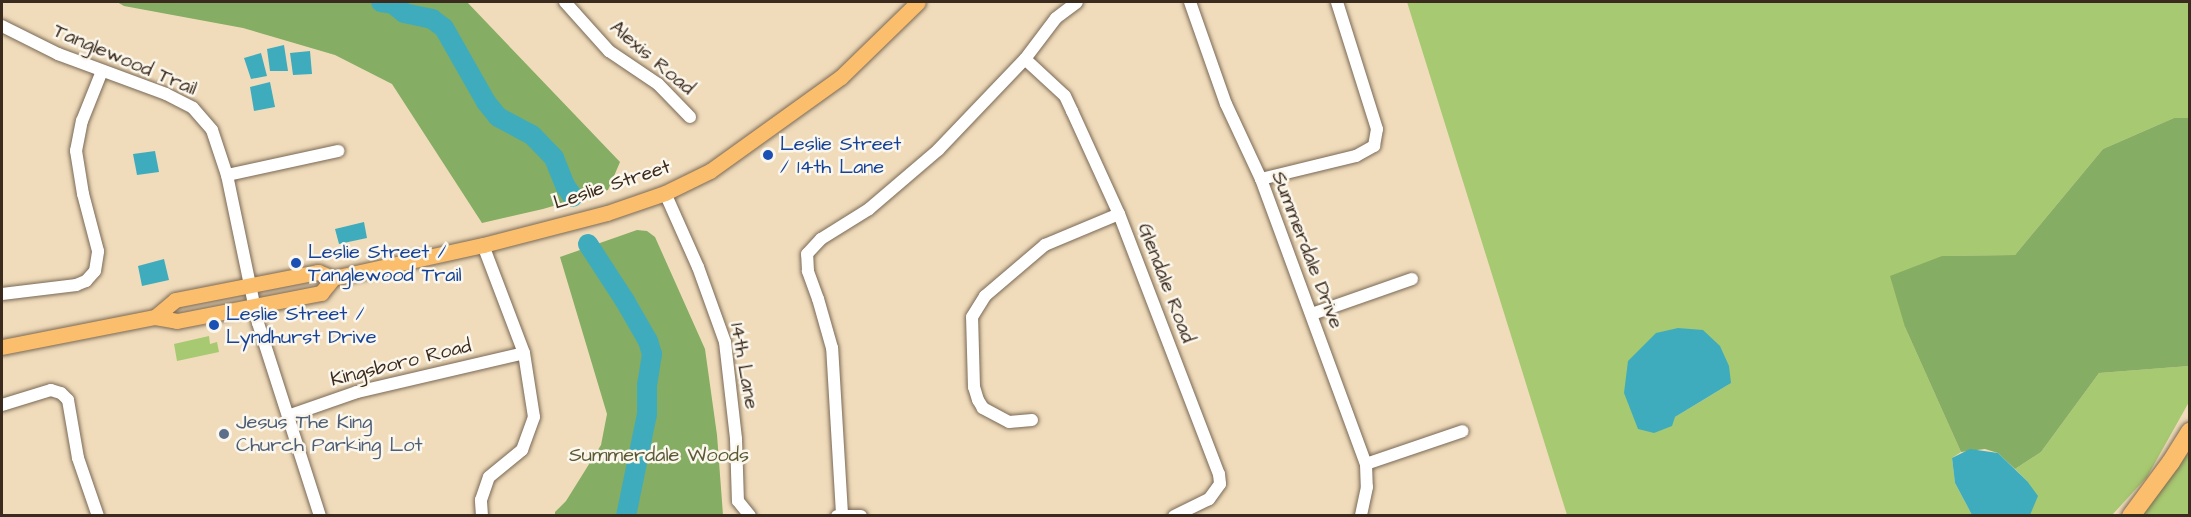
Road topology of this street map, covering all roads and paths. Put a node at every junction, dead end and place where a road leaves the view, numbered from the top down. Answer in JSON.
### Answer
{"nodes":[{"id":1,"x":565,"y":2,"type":"edge"},
{"id":2,"x":918,"y":2,"type":"edge"},
{"id":3,"x":1077,"y":2,"type":"edge"},
{"id":4,"x":1190,"y":2,"type":"edge"},
{"id":5,"x":1337,"y":2,"type":"edge"},
{"id":6,"x":2,"y":26,"type":"edge"},
{"id":7,"x":1025,"y":59,"type":"junction"},
{"id":8,"x":102,"y":71,"type":"junction"},
{"id":9,"x":690,"y":117,"type":"dead end"},
{"id":10,"x":338,"y":151,"type":"dead end"},
{"id":11,"x":227,"y":175,"type":"junction"},
{"id":12,"x":1261,"y":179,"type":"junction"},
{"id":13,"x":665,"y":193,"type":"junction"},
{"id":14,"x":1119,"y":214,"type":"junction"},
{"id":15,"x":483,"y":245,"type":"junction"},
{"id":16,"x":333,"y":278,"type":"junction"},
{"id":17,"x":1412,"y":279,"type":"dead end"},
{"id":18,"x":250,"y":285,"type":"junction"},
{"id":19,"x":2,"y":294,"type":"edge"},
{"id":20,"x":254,"y":305,"type":"junction"},
{"id":21,"x":1311,"y":314,"type":"junction"},
{"id":22,"x":155,"y":317,"type":"junction"},
{"id":23,"x":2,"y":347,"type":"edge"},
{"id":24,"x":524,"y":353,"type":"junction"},
{"id":25,"x":2,"y":405,"type":"edge"},
{"id":26,"x":288,"y":416,"type":"junction"},
{"id":27,"x":1032,"y":420,"type":"dead end"},
{"id":28,"x":1463,"y":431,"type":"dead end"},
{"id":29,"x":2190,"y":432,"type":"edge"},
{"id":30,"x":1366,"y":464,"type":"junction"},
{"id":31,"x":839,"y":515,"type":"edge"},
{"id":32,"x":98,"y":516,"type":"edge"},
{"id":33,"x":320,"y":516,"type":"edge"},
{"id":34,"x":482,"y":516,"type":"edge"},
{"id":35,"x":750,"y":516,"type":"edge"},
{"id":36,"x":861,"y":516,"type":"edge"},
{"id":37,"x":1174,"y":516,"type":"edge"},
{"id":38,"x":1361,"y":516,"type":"edge"},
{"id":39,"x":2131,"y":516,"type":"edge"}],
"edges":[{"from":1,"to":9,"type":"street","name":"Alexis Road"},
{"from":2,"to":13,"type":"main road","name":"Leslie Street"},
{"from":3,"to":7,"type":"street"},
{"from":4,"to":12,"type":"street","name":"Summerdale Drive"},
{"from":5,"to":12,"type":"street"},
{"from":6,"to":8,"type":"street","name":"Tanglewood Trail"},
{"from":7,"to":14,"type":"street","name":"Glendale Road"},
{"from":7,"to":31,"type":"street"},
{"from":8,"to":11,"type":"street","name":"Tanglewood Trail"},
{"from":8,"to":19,"type":"street"},
{"from":10,"to":11,"type":"street"},
{"from":11,"to":18,"type":"street","name":"Tanglewood Trail"},
{"from":12,"to":21,"type":"street","name":"Summerdale Drive"},
{"from":13,"to":15,"type":"main road","name":"Leslie Street"},
{"from":13,"to":35,"type":"street","name":"14th Lane"},
{"from":14,"to":27,"type":"street"},
{"from":14,"to":37,"type":"street","name":"Glendale Road"},
{"from":15,"to":16,"type":"main road","name":"Leslie Street"},
{"from":15,"to":24,"type":"street"},
{"from":16,"to":18,"type":"main road","name":"Leslie Street"},
{"from":16,"to":20,"type":"main road","name":"Leslie Street"},
{"from":17,"to":21,"type":"street"},
{"from":18,"to":20,"type":"street","name":"Tanglewood Trail"},
{"from":18,"to":22,"type":"main road","name":"Leslie Street"},
{"from":20,"to":22,"type":"main road","name":"Leslie Street"},
{"from":20,"to":26,"type":"street","name":"Tanglewood Trail"},
{"from":21,"to":30,"type":"street","name":"Summerdale Drive"},
{"from":22,"to":23,"type":"main road","name":"Leslie Street"},
{"from":24,"to":26,"type":"street","name":"Kingsboro Road"},
{"from":24,"to":34,"type":"street"},
{"from":25,"to":32,"type":"street"},
{"from":26,"to":33,"type":"street","name":"Tanglewood Trail"},
{"from":28,"to":30,"type":"street"},
{"from":29,"to":39,"type":"highway"},
{"from":30,"to":38,"type":"street","name":"Summerdale Drive"},
{"from":31,"to":36,"type":"street"}]}
